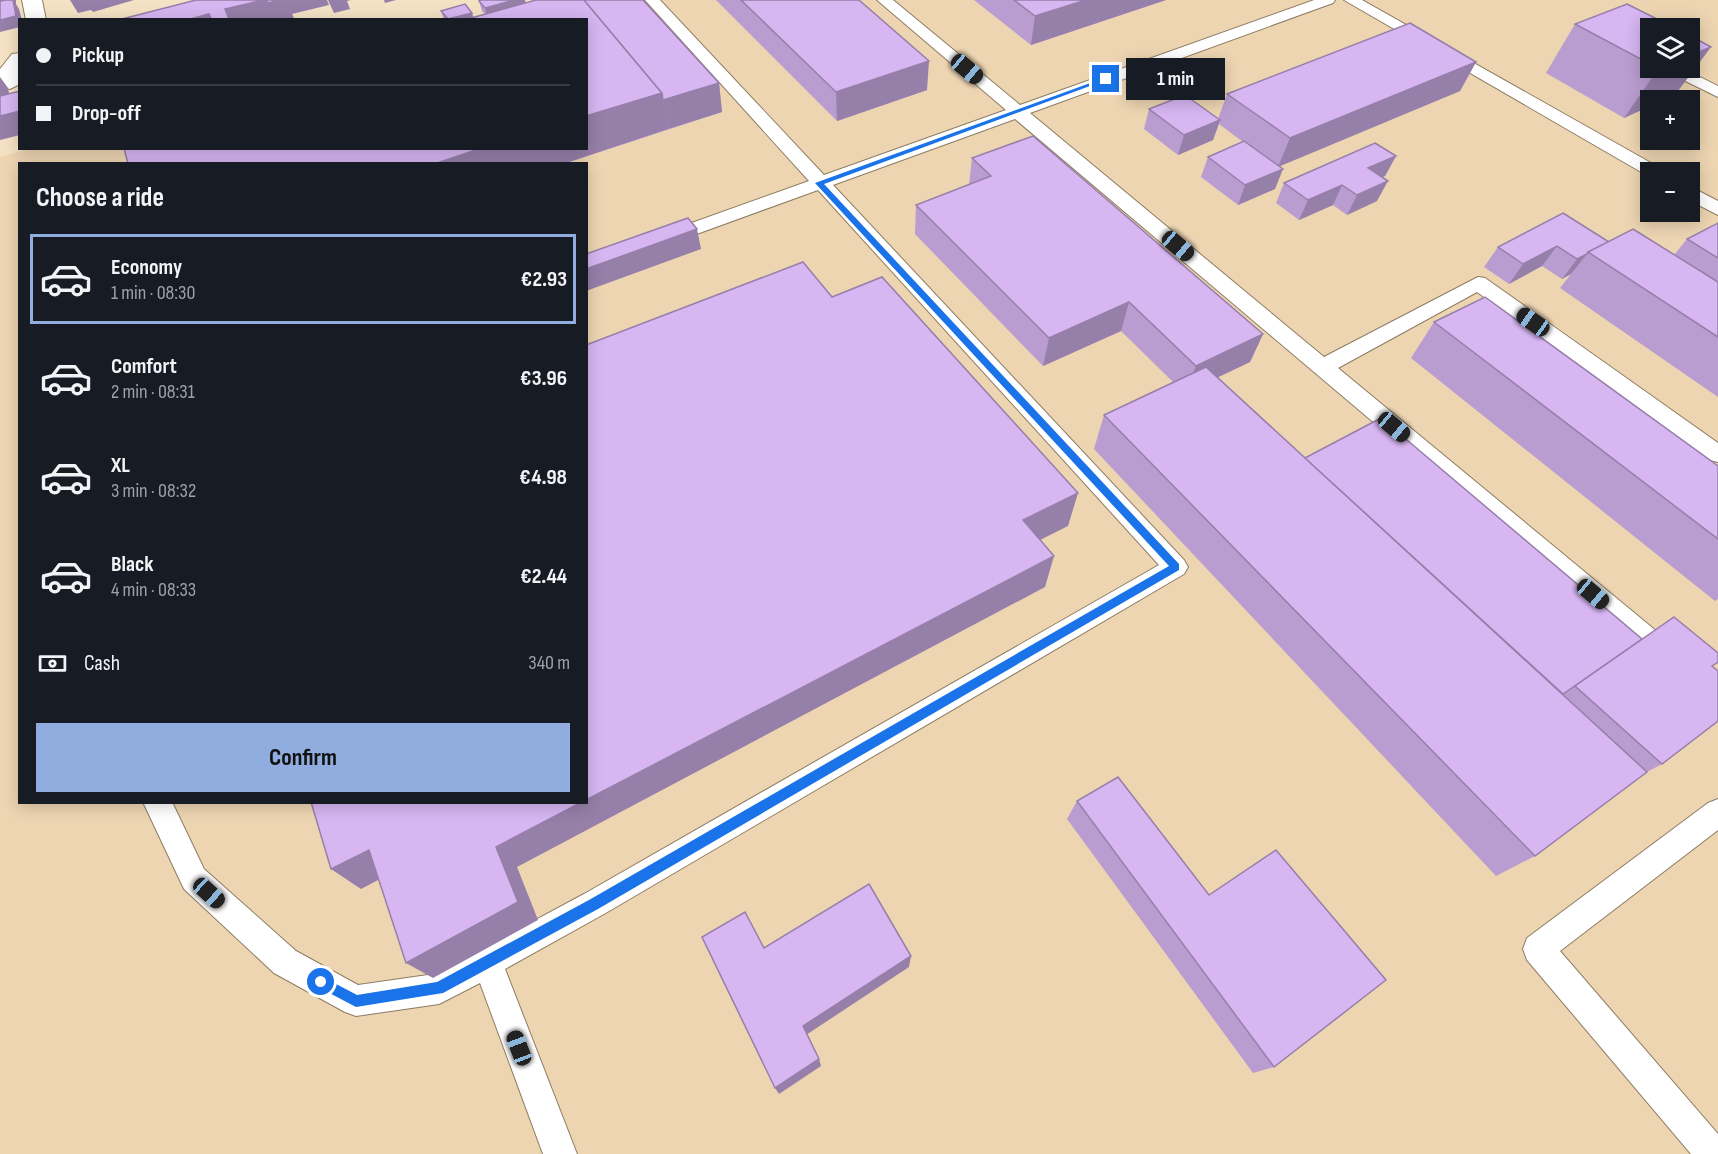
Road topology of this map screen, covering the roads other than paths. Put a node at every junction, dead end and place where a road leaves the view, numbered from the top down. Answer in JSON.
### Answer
{"nodes":[{"id":1,"x":32,"y":0,"type":"edge"},
{"id":2,"x":652,"y":0,"type":"edge"},
{"id":3,"x":884,"y":0,"type":"edge"},
{"id":4,"x":1328,"y":0,"type":"edge"},
{"id":5,"x":1351,"y":0,"type":"edge"},
{"id":6,"x":36,"y":18,"type":"edge"},
{"id":7,"x":18,"y":61,"type":"edge"},
{"id":8,"x":1691,"y":78,"type":"edge"},
{"id":9,"x":10,"y":82,"type":"dead end"},
{"id":10,"x":1718,"y":92,"type":"edge"},
{"id":11,"x":1017,"y":111,"type":"junction"},
{"id":12,"x":1640,"y":164,"type":"edge"},
{"id":13,"x":819,"y":183,"type":"junction"},
{"id":14,"x":1700,"y":198,"type":"edge"},
{"id":15,"x":1718,"y":209,"type":"edge"},
{"id":16,"x":652,"y":243,"type":"edge"},
{"id":17,"x":1322,"y":367,"type":"junction"},
{"id":18,"x":1718,"y":454,"type":"edge"},
{"id":19,"x":1718,"y":698,"type":"edge"},
{"id":20,"x":159,"y":804,"type":"edge"},
{"id":21,"x":1718,"y":813,"type":"edge"},
{"id":22,"x":486,"y":962,"type":"junction"},
{"id":23,"x":560,"y":1154,"type":"edge"},
{"id":24,"x":1713,"y":1154,"type":"edge"}],
"edges":[{"from":1,"to":6,"type":"street"},
{"from":2,"to":13,"type":"lane"},
{"from":3,"to":11,"type":"lane"},
{"from":4,"to":11,"type":"lane"},
{"from":5,"to":12,"type":"lane"},
{"from":7,"to":9,"type":"street"},
{"from":8,"to":10,"type":"lane"},
{"from":11,"to":13,"type":"lane"},
{"from":11,"to":17,"type":"lane"},
{"from":13,"to":16,"type":"lane"},
{"from":13,"to":22,"type":"lane"},
{"from":14,"to":15,"type":"lane"},
{"from":17,"to":18,"type":"lane"},
{"from":17,"to":19,"type":"lane"},
{"from":20,"to":22,"type":"lane"},
{"from":21,"to":24,"type":"lane"},
{"from":22,"to":23,"type":"lane"}]}
